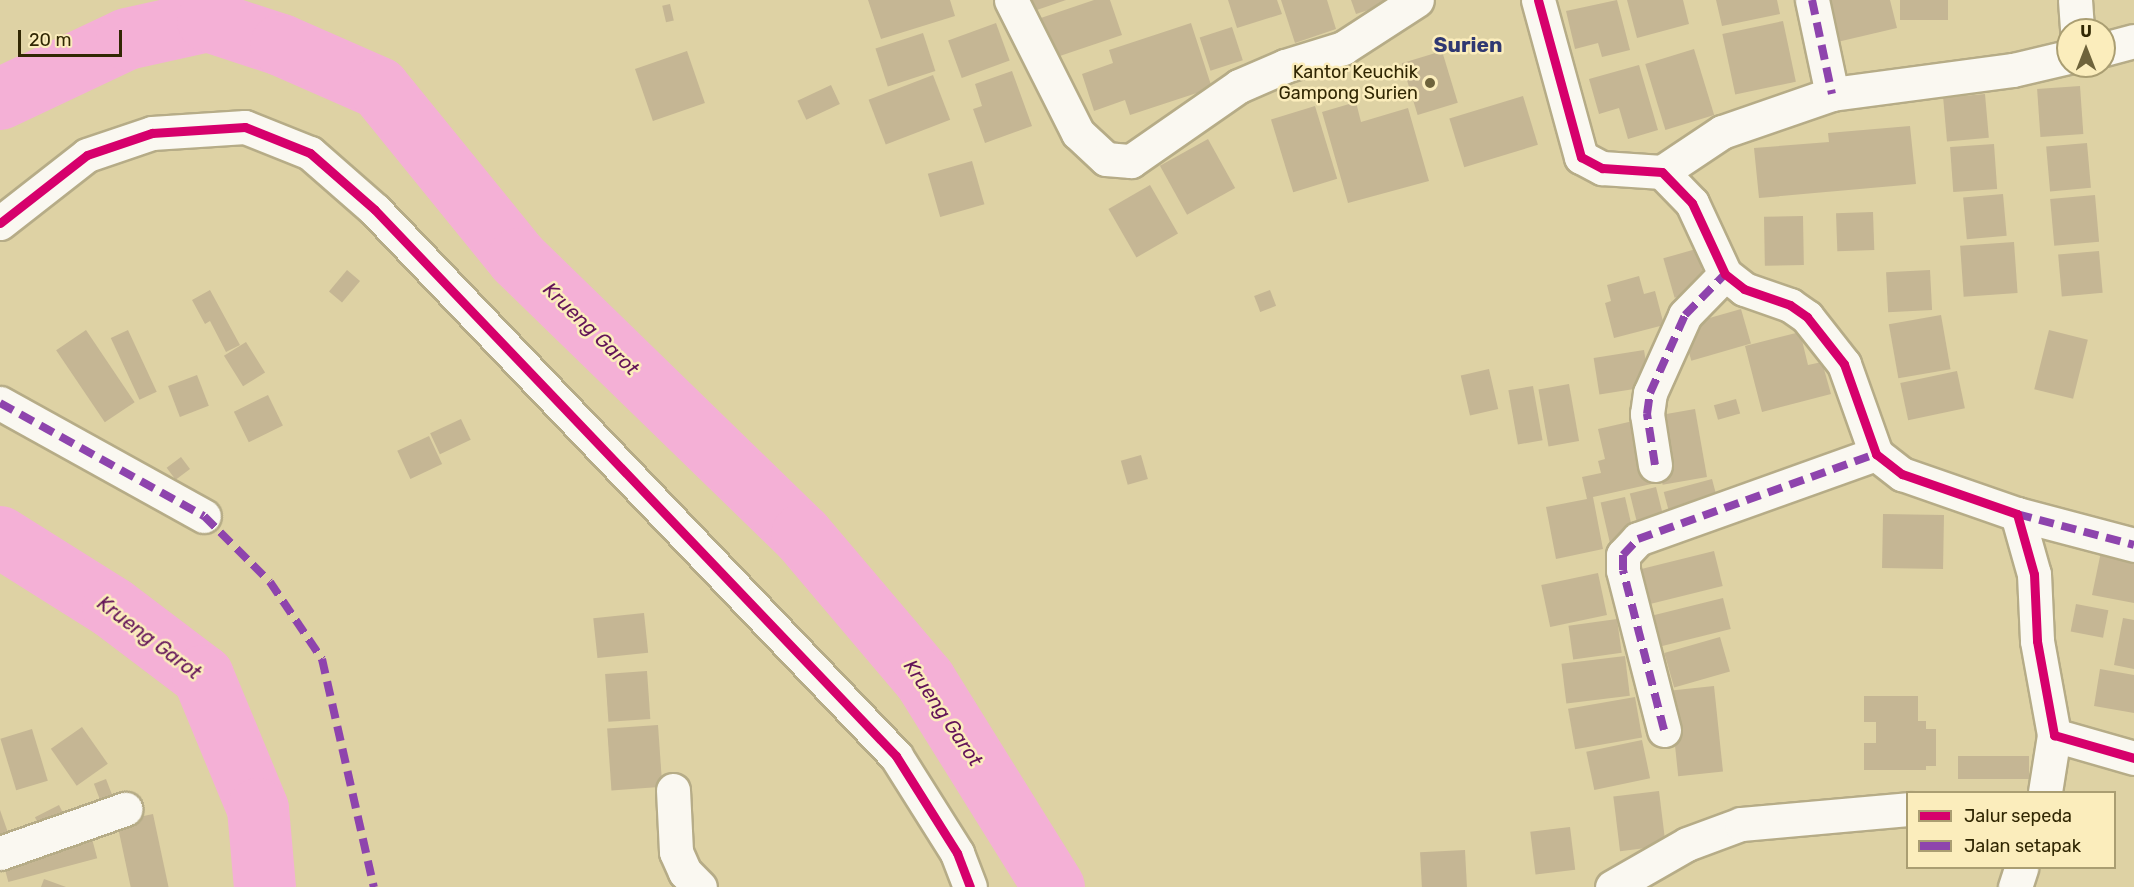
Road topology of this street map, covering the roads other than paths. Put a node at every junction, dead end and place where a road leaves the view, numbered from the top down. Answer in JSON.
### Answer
{"nodes":[{"id":1,"x":1011,"y":0,"type":"edge"},
{"id":2,"x":1417,"y":0,"type":"edge"},
{"id":3,"x":1538,"y":0,"type":"edge"},
{"id":4,"x":1812,"y":0,"type":"edge"},
{"id":5,"x":2075,"y":0,"type":"edge"},
{"id":6,"x":2076,"y":18,"type":"edge"},
{"id":7,"x":2134,"y":41,"type":"edge"},
{"id":8,"x":2116,"y":46,"type":"edge"},
{"id":9,"x":2056,"y":60,"type":"edge"},
{"id":10,"x":1832,"y":94,"type":"junction"},
{"id":11,"x":1662,"y":172,"type":"junction"},
{"id":12,"x":0,"y":223,"type":"edge"},
{"id":13,"x":1725,"y":274,"type":"junction"},
{"id":14,"x":0,"y":404,"type":"edge"},
{"id":15,"x":1876,"y":454,"type":"junction"},
{"id":16,"x":1655,"y":465,"type":"dead end"},
{"id":17,"x":2017,"y":514,"type":"junction"},
{"id":18,"x":204,"y":516,"type":"dead end"},
{"id":19,"x":2134,"y":545,"type":"edge"},
{"id":20,"x":1664,"y":730,"type":"dead end"},
{"id":21,"x":2054,"y":735,"type":"junction"},
{"id":22,"x":2134,"y":758,"type":"edge"},
{"id":23,"x":673,"y":789,"type":"dead end"},
{"id":24,"x":2045,"y":791,"type":"edge"},
{"id":25,"x":125,"y":809,"type":"dead end"},
{"id":26,"x":1906,"y":809,"type":"edge"},
{"id":27,"x":0,"y":853,"type":"edge"},
{"id":28,"x":2020,"y":869,"type":"edge"},
{"id":29,"x":700,"y":887,"type":"edge"},
{"id":30,"x":970,"y":887,"type":"edge"},
{"id":31,"x":1612,"y":887,"type":"edge"},
{"id":32,"x":2014,"y":887,"type":"edge"}],
"edges":[{"from":1,"to":2,"type":"street"},
{"from":3,"to":11,"type":"street"},
{"from":4,"to":10,"type":"street"},
{"from":5,"to":6,"type":"street"},
{"from":7,"to":8,"type":"street"},
{"from":9,"to":10,"type":"street"},
{"from":10,"to":11,"type":"street"},
{"from":11,"to":13,"type":"street"},
{"from":12,"to":30,"type":"street"},
{"from":13,"to":15,"type":"street"},
{"from":13,"to":16,"type":"street"},
{"from":14,"to":18,"type":"street"},
{"from":15,"to":17,"type":"street"},
{"from":15,"to":20,"type":"street"},
{"from":17,"to":19,"type":"street"},
{"from":17,"to":21,"type":"street"},
{"from":21,"to":22,"type":"street"},
{"from":21,"to":24,"type":"street"},
{"from":23,"to":29,"type":"street"},
{"from":25,"to":27,"type":"street"},
{"from":26,"to":31,"type":"street"},
{"from":28,"to":32,"type":"street"}]}
